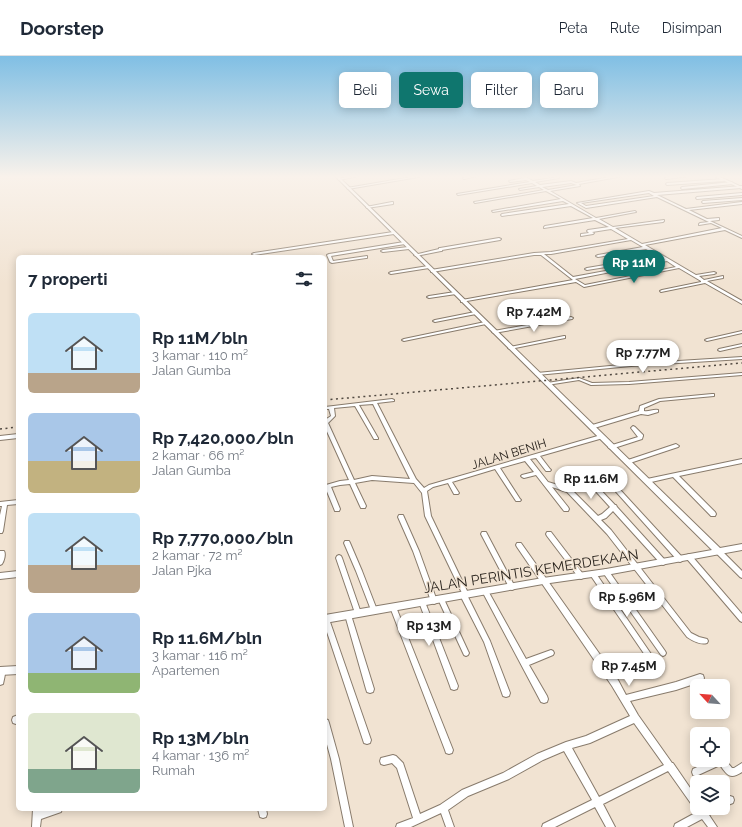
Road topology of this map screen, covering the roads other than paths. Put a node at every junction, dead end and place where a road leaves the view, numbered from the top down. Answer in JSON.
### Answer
{"nodes":[{"id":1,"x":372,"y":212,"type":"edge"},
{"id":2,"x":523,"y":212,"type":"edge"},
{"id":3,"x":583,"y":212,"type":"edge"},
{"id":4,"x":635,"y":212,"type":"dead end"},
{"id":5,"x":689,"y":212,"type":"edge"},
{"id":6,"x":502,"y":215,"type":"dead end"},
{"id":7,"x":718,"y":218,"type":"dead end"},
{"id":8,"x":595,"y":219,"type":"junction"},
{"id":9,"x":706,"y":220,"type":"junction"},
{"id":10,"x":663,"y":221,"type":"dead end"},
{"id":11,"x":712,"y":222,"type":"junction"},
{"id":12,"x":700,"y":224,"type":"dead end"},
{"id":13,"x":545,"y":227,"type":"dead end"},
{"id":14,"x":611,"y":228,"type":"junction"},
{"id":15,"x":735,"y":229,"type":"dead end"},
{"id":16,"x":726,"y":230,"type":"junction"},
{"id":17,"x":393,"y":233,"type":"junction"},
{"id":18,"x":582,"y":235,"type":"dead end"},
{"id":19,"x":741,"y":236,"type":"edge"},
{"id":20,"x":631,"y":239,"type":"junction"},
{"id":21,"x":410,"y":240,"type":"dead end"},
{"id":22,"x":499,"y":240,"type":"dead end"},
{"id":23,"x":403,"y":242,"type":"junction"},
{"id":24,"x":642,"y":245,"type":"junction"},
{"id":25,"x":408,"y":248,"type":"junction"},
{"id":26,"x":646,"y":248,"type":"junction"},
{"id":27,"x":383,"y":251,"type":"dead end"},
{"id":28,"x":254,"y":254,"type":"dead end"},
{"id":29,"x":542,"y":254,"type":"junction"},
{"id":30,"x":416,"y":255,"type":"junction"},
{"id":31,"x":598,"y":256,"type":"dead end"},
{"id":32,"x":366,"y":257,"type":"dead end"},
{"id":33,"x":662,"y":257,"type":"junction"},
{"id":34,"x":668,"y":260,"type":"junction"},
{"id":35,"x":679,"y":267,"type":"junction"},
{"id":36,"x":430,"y":269,"type":"junction"},
{"id":37,"x":587,"y":270,"type":"dead end"},
{"id":38,"x":714,"y":273,"type":"dead end"},
{"id":39,"x":391,"y":274,"type":"dead end"},
{"id":40,"x":695,"y":276,"type":"junction"},
{"id":41,"x":722,"y":277,"type":"dead end"},
{"id":42,"x":574,"y":279,"type":"junction"},
{"id":43,"x":704,"y":281,"type":"junction"},
{"id":44,"x":662,"y":291,"type":"dead end"},
{"id":45,"x":455,"y":293,"type":"junction"},
{"id":46,"x":429,"y":297,"type":"dead end"},
{"id":47,"x":462,"y":301,"type":"junction"},
{"id":48,"x":742,"y":304,"type":"edge"},
{"id":49,"x":475,"y":313,"type":"junction"},
{"id":50,"x":570,"y":318,"type":"dead end"},
{"id":51,"x":435,"y":322,"type":"dead end"},
{"id":52,"x":484,"y":323,"type":"junction"},
{"id":53,"x":494,"y":332,"type":"junction"},
{"id":54,"x":742,"y":332,"type":"edge"},
{"id":55,"x":564,"y":337,"type":"dead end"},
{"id":56,"x":404,"y":340,"type":"dead end"},
{"id":57,"x":707,"y":340,"type":"dead end"},
{"id":58,"x":742,"y":345,"type":"edge"},
{"id":59,"x":510,"y":348,"type":"junction"},
{"id":60,"x":720,"y":350,"type":"dead end"},
{"id":61,"x":742,"y":358,"type":"edge"},
{"id":62,"x":537,"y":374,"type":"junction"},
{"id":63,"x":742,"y":374,"type":"edge"},
{"id":64,"x":547,"y":384,"type":"junction"},
{"id":65,"x":712,"y":395,"type":"dead end"},
{"id":66,"x":392,"y":400,"type":"dead end"},
{"id":67,"x":374,"y":402,"type":"junction"},
{"id":68,"x":356,"y":404,"type":"junction"},
{"id":69,"x":331,"y":407,"type":"junction"},
{"id":70,"x":327,"y":408,"type":"edge"},
{"id":71,"x":656,"y":411,"type":"dead end"},
{"id":72,"x":641,"y":412,"type":"junction"},
{"id":73,"x":327,"y":421,"type":"edge"},
{"id":74,"x":327,"y":424,"type":"edge"},
{"id":75,"x":591,"y":428,"type":"junction"},
{"id":76,"x":633,"y":428,"type":"dead end"},
{"id":77,"x":16,"y":436,"type":"edge"},
{"id":78,"x":602,"y":437,"type":"junction"},
{"id":79,"x":0,"y":438,"type":"edge"},
{"id":80,"x":376,"y":438,"type":"dead end"},
{"id":81,"x":676,"y":446,"type":"dead end"},
{"id":82,"x":611,"y":447,"type":"junction"},
{"id":83,"x":537,"y":456,"type":"junction"},
{"id":84,"x":526,"y":458,"type":"junction"},
{"id":85,"x":627,"y":462,"type":"junction"},
{"id":86,"x":740,"y":463,"type":"edge"},
{"id":87,"x":497,"y":468,"type":"junction"},
{"id":88,"x":548,"y":470,"type":"dead end"},
{"id":89,"x":537,"y":473,"type":"junction"},
{"id":90,"x":674,"y":475,"type":"junction"},
{"id":91,"x":524,"y":476,"type":"dead end"},
{"id":92,"x":414,"y":481,"type":"junction"},
{"id":93,"x":449,"y":481,"type":"junction"},
{"id":94,"x":647,"y":481,"type":"junction"},
{"id":95,"x":352,"y":482,"type":"junction"},
{"id":96,"x":611,"y":483,"type":"dead end"},
{"id":97,"x":547,"y":484,"type":"junction"},
{"id":98,"x":593,"y":485,"type":"dead end"},
{"id":99,"x":327,"y":487,"type":"edge"},
{"id":100,"x":327,"y":489,"type":"edge"},
{"id":101,"x":424,"y":491,"type":"junction"},
{"id":102,"x":456,"y":492,"type":"dead end"},
{"id":103,"x":518,"y":500,"type":"dead end"},
{"id":104,"x":16,"y":502,"type":"edge"},
{"id":105,"x":2,"y":504,"type":"edge"},
{"id":106,"x":363,"y":506,"type":"dead end"},
{"id":107,"x":614,"y":507,"type":"junction"},
{"id":108,"x":338,"y":509,"type":"dead end"},
{"id":109,"x":566,"y":509,"type":"dead end"},
{"id":110,"x":713,"y":514,"type":"dead end"},
{"id":111,"x":401,"y":517,"type":"dead end"},
{"id":112,"x":596,"y":519,"type":"junction"},
{"id":113,"x":0,"y":531,"type":"edge"},
{"id":114,"x":484,"y":534,"type":"dead end"},
{"id":115,"x":549,"y":534,"type":"dead end"},
{"id":116,"x":347,"y":544,"type":"dead end"},
{"id":117,"x":519,"y":545,"type":"dead end"},
{"id":118,"x":742,"y":547,"type":"edge"},
{"id":119,"x":718,"y":551,"type":"junction"},
{"id":120,"x":2,"y":553,"type":"dead end"},
{"id":121,"x":689,"y":557,"type":"junction"},
{"id":122,"x":339,"y":558,"type":"dead end"},
{"id":123,"x":680,"y":559,"type":"junction"},
{"id":124,"x":0,"y":562,"type":"edge"},
{"id":125,"x":663,"y":562,"type":"junction"},
{"id":126,"x":636,"y":566,"type":"junction"},
{"id":127,"x":606,"y":572,"type":"junction"},
{"id":128,"x":16,"y":574,"type":"edge"},
{"id":129,"x":593,"y":574,"type":"junction"},
{"id":130,"x":742,"y":575,"type":"edge"},
{"id":131,"x":0,"y":576,"type":"edge"},
{"id":132,"x":581,"y":576,"type":"junction"},
{"id":133,"x":543,"y":581,"type":"junction"},
{"id":134,"x":512,"y":587,"type":"junction"},
{"id":135,"x":485,"y":591,"type":"junction"},
{"id":136,"x":464,"y":595,"type":"junction"},
{"id":137,"x":438,"y":600,"type":"junction"},
{"id":138,"x":422,"y":602,"type":"junction"},
{"id":139,"x":393,"y":607,"type":"junction"},
{"id":140,"x":374,"y":610,"type":"junction"},
{"id":141,"x":358,"y":613,"type":"junction"},
{"id":142,"x":348,"y":614,"type":"junction"},
{"id":143,"x":327,"y":619,"type":"edge"},
{"id":144,"x":742,"y":619,"type":"edge"},
{"id":145,"x":327,"y":625,"type":"edge"},
{"id":146,"x":705,"y":641,"type":"dead end"},
{"id":147,"x":466,"y":653,"type":"dead end"},
{"id":148,"x":551,"y":653,"type":"dead end"},
{"id":149,"x":663,"y":654,"type":"dead end"},
{"id":150,"x":649,"y":656,"type":"dead end"},
{"id":151,"x":524,"y":663,"type":"junction"},
{"id":152,"x":16,"y":670,"type":"edge"},
{"id":153,"x":1,"y":671,"type":"edge"},
{"id":154,"x":700,"y":678,"type":"dead end"},
{"id":155,"x":0,"y":681,"type":"edge"},
{"id":156,"x":454,"y":686,"type":"dead end"},
{"id":157,"x":370,"y":689,"type":"dead end"},
{"id":158,"x":506,"y":694,"type":"dead end"},
{"id":159,"x":624,"y":698,"type":"junction"},
{"id":160,"x":544,"y":699,"type":"dead end"},
{"id":161,"x":635,"y":718,"type":"junction"},
{"id":162,"x":327,"y":730,"type":"edge"},
{"id":163,"x":367,"y":740,"type":"dead end"},
{"id":164,"x":566,"y":746,"type":"junction"},
{"id":165,"x":449,"y":750,"type":"dead end"},
{"id":166,"x":384,"y":761,"type":"dead end"},
{"id":167,"x":670,"y":766,"type":"junction"},
{"id":168,"x":706,"y":767,"type":"edge"},
{"id":169,"x":726,"y":767,"type":"edge"},
{"id":170,"x":742,"y":767,"type":"edge"},
{"id":171,"x":696,"y":772,"type":"dead end"},
{"id":172,"x":690,"y":795,"type":"edge"},
{"id":173,"x":597,"y":802,"type":"junction"},
{"id":174,"x":443,"y":808,"type":"junction"},
{"id":175,"x":48,"y":811,"type":"edge"},
{"id":176,"x":37,"y":813,"type":"edge"},
{"id":177,"x":695,"y":815,"type":"edge"},
{"id":178,"x":704,"y":815,"type":"edge"},
{"id":179,"x":418,"y":820,"type":"junction"},
{"id":180,"x":36,"y":827,"type":"edge"},
{"id":181,"x":349,"y":827,"type":"edge"},
{"id":182,"x":400,"y":827,"type":"edge"},
{"id":183,"x":450,"y":827,"type":"edge"},
{"id":184,"x":546,"y":827,"type":"edge"},
{"id":185,"x":611,"y":827,"type":"edge"},
{"id":186,"x":678,"y":827,"type":"edge"},
{"id":187,"x":713,"y":827,"type":"edge"}],
"edges":[{"from":1,"to":17,"type":"street"},
{"from":2,"to":6,"type":"street"},
{"from":3,"to":8,"type":"street"},
{"from":4,"to":8,"type":"street"},
{"from":5,"to":9,"type":"street"},
{"from":7,"to":9,"type":"street"},
{"from":8,"to":13,"type":"street"},
{"from":8,"to":14,"type":"street"},
{"from":9,"to":11,"type":"street"},
{"from":10,"to":14,"type":"street"},
{"from":11,"to":12,"type":"street"},
{"from":11,"to":16,"type":"street"},
{"from":14,"to":18,"type":"street"},
{"from":14,"to":20,"type":"street"},
{"from":15,"to":16,"type":"street"},
{"from":16,"to":19,"type":"street"},
{"from":16,"to":24,"type":"street"},
{"from":17,"to":23,"type":"street"},
{"from":17,"to":28,"type":"street"},
{"from":20,"to":24,"type":"street"},
{"from":20,"to":29,"type":"street"},
{"from":21,"to":23,"type":"street"},
{"from":22,"to":30,"type":"street"},
{"from":23,"to":25,"type":"street"},
{"from":23,"to":32,"type":"street"},
{"from":24,"to":26,"type":"street"},
{"from":25,"to":27,"type":"street"},
{"from":25,"to":30,"type":"street"},
{"from":26,"to":31,"type":"street"},
{"from":26,"to":33,"type":"street"},
{"from":29,"to":36,"type":"street"},
{"from":29,"to":42,"type":"street"},
{"from":30,"to":36,"type":"street"},
{"from":33,"to":34,"type":"street"},
{"from":33,"to":37,"type":"street"},
{"from":34,"to":35,"type":"street"},
{"from":34,"to":42,"type":"street"},
{"from":35,"to":40,"type":"street"},
{"from":35,"to":42,"type":"street"},
{"from":36,"to":39,"type":"street"},
{"from":36,"to":45,"type":"street"},
{"from":38,"to":40,"type":"street"},
{"from":40,"to":43,"type":"street"},
{"from":41,"to":43,"type":"street"},
{"from":42,"to":47,"type":"street"},
{"from":43,"to":44,"type":"street"},
{"from":43,"to":48,"type":"street"},
{"from":45,"to":46,"type":"street"},
{"from":45,"to":47,"type":"street"},
{"from":47,"to":49,"type":"street"},
{"from":49,"to":51,"type":"street"},
{"from":49,"to":52,"type":"street"},
{"from":50,"to":53,"type":"street"},
{"from":52,"to":53,"type":"street"},
{"from":52,"to":56,"type":"street"},
{"from":53,"to":59,"type":"street"},
{"from":54,"to":57,"type":"street"},
{"from":55,"to":59,"type":"street"},
{"from":58,"to":60,"type":"street"},
{"from":59,"to":62,"type":"street"},
{"from":61,"to":62,"type":"street"},
{"from":62,"to":64,"type":"street"},
{"from":63,"to":64,"type":"street"},
{"from":64,"to":75,"type":"street"},
{"from":65,"to":72,"type":"street"},
{"from":66,"to":67,"type":"street"},
{"from":67,"to":68,"type":"street"},
{"from":67,"to":92,"type":"street"},
{"from":68,"to":69,"type":"street"},
{"from":68,"to":80,"type":"street"},
{"from":69,"to":70,"type":"street"},
{"from":69,"to":73,"type":"street"},
{"from":71,"to":72,"type":"street"},
{"from":72,"to":75,"type":"street"},
{"from":74,"to":95,"type":"street"},
{"from":75,"to":78,"type":"street"},
{"from":76,"to":82,"type":"street"},
{"from":77,"to":79,"type":"street"},
{"from":78,"to":82,"type":"street"},
{"from":78,"to":83,"type":"street","name":"JALAN BENIH"},
{"from":81,"to":85,"type":"street"},
{"from":82,"to":85,"type":"street"},
{"from":83,"to":84,"type":"street","name":"JALAN BENIH"},
{"from":83,"to":88,"type":"street"},
{"from":84,"to":87,"type":"street","name":"JALAN BENIH"},
{"from":84,"to":89,"type":"street"},
{"from":85,"to":94,"type":"street"},
{"from":86,"to":90,"type":"street"},
{"from":87,"to":93,"type":"street","name":"JALAN BENIH"},
{"from":87,"to":103,"type":"street"},
{"from":89,"to":91,"type":"street"},
{"from":89,"to":97,"type":"street"},
{"from":90,"to":94,"type":"street"},
{"from":90,"to":110,"type":"street"},
{"from":92,"to":95,"type":"street"},
{"from":92,"to":101,"type":"street"},
{"from":93,"to":101,"type":"street","name":"JALAN BENIH"},
{"from":93,"to":102,"type":"street"},
{"from":94,"to":119,"type":"street"},
{"from":95,"to":99,"type":"street"},
{"from":95,"to":106,"type":"street"},
{"from":96,"to":123,"type":"street"},
{"from":97,"to":109,"type":"street"},
{"from":97,"to":112,"type":"street"},
{"from":98,"to":107,"type":"street"},
{"from":100,"to":108,"type":"street"},
{"from":101,"to":136,"type":"street"},
{"from":104,"to":105,"type":"street"},
{"from":105,"to":113,"type":"street"},
{"from":107,"to":112,"type":"street"},
{"from":107,"to":125,"type":"street"},
{"from":111,"to":137,"type":"street"},
{"from":112,"to":126,"type":"street"},
{"from":114,"to":134,"type":"street"},
{"from":115,"to":132,"type":"street"},
{"from":116,"to":140,"type":"street"},
{"from":117,"to":133,"type":"street"},
{"from":118,"to":119,"type":"street","name":"JALAN PERINTIS KEMERDEKAAN"},
{"from":119,"to":121,"type":"street","name":"JALAN PERINTIS KEMERDEKAAN"},
{"from":119,"to":130,"type":"street"},
{"from":120,"to":124,"type":"street"},
{"from":121,"to":123,"type":"street","name":"JALAN PERINTIS KEMERDEKAAN"},
{"from":121,"to":144,"type":"street"},
{"from":122,"to":141,"type":"street"},
{"from":123,"to":125,"type":"street","name":"JALAN PERINTIS KEMERDEKAAN"},
{"from":125,"to":126,"type":"street","name":"JALAN PERINTIS KEMERDEKAAN"},
{"from":126,"to":127,"type":"street","name":"JALAN PERINTIS KEMERDEKAAN"},
{"from":126,"to":146,"type":"street"},
{"from":127,"to":129,"type":"street","name":"JALAN PERINTIS KEMERDEKAAN"},
{"from":127,"to":149,"type":"street"},
{"from":128,"to":131,"type":"street"},
{"from":129,"to":132,"type":"street","name":"JALAN PERINTIS KEMERDEKAAN"},
{"from":129,"to":150,"type":"street"},
{"from":132,"to":133,"type":"street","name":"JALAN PERINTIS KEMERDEKAAN"},
{"from":133,"to":134,"type":"street","name":"JALAN PERINTIS KEMERDEKAAN"},
{"from":133,"to":159,"type":"street"},
{"from":134,"to":135,"type":"street","name":"JALAN PERINTIS KEMERDEKAAN"},
{"from":135,"to":136,"type":"street","name":"JALAN PERINTIS KEMERDEKAAN"},
{"from":135,"to":151,"type":"street"},
{"from":136,"to":137,"type":"street","name":"JALAN PERINTIS KEMERDEKAAN"},
{"from":136,"to":158,"type":"street"},
{"from":137,"to":138,"type":"street","name":"JALAN PERINTIS KEMERDEKAAN"},
{"from":137,"to":147,"type":"street"},
{"from":138,"to":139,"type":"street","name":"JALAN PERINTIS KEMERDEKAAN"},
{"from":138,"to":156,"type":"street"},
{"from":139,"to":140,"type":"street","name":"JALAN PERINTIS KEMERDEKAAN"},
{"from":139,"to":165,"type":"street"},
{"from":140,"to":141,"type":"street","name":"JALAN PERINTIS KEMERDEKAAN"},
{"from":141,"to":142,"type":"street","name":"JALAN PERINTIS KEMERDEKAAN"},
{"from":142,"to":143,"type":"street","name":"JALAN PERINTIS KEMERDEKAAN"},
{"from":142,"to":157,"type":"street"},
{"from":145,"to":163,"type":"street"},
{"from":148,"to":151,"type":"street"},
{"from":151,"to":160,"type":"street"},
{"from":152,"to":153,"type":"street"},
{"from":153,"to":155,"type":"street"},
{"from":154,"to":159,"type":"street"},
{"from":159,"to":161,"type":"street"},
{"from":161,"to":164,"type":"street"},
{"from":161,"to":167,"type":"street"},
{"from":162,"to":181,"type":"street"},
{"from":164,"to":173,"type":"street"},
{"from":164,"to":174,"type":"street"},
{"from":166,"to":179,"type":"street"},
{"from":167,"to":172,"type":"street"},
{"from":167,"to":173,"type":"street"},
{"from":168,"to":171,"type":"street"},
{"from":169,"to":170,"type":"street"},
{"from":173,"to":184,"type":"street"},
{"from":173,"to":185,"type":"street"},
{"from":174,"to":179,"type":"street"},
{"from":174,"to":183,"type":"street"},
{"from":175,"to":176,"type":"street"},
{"from":176,"to":180,"type":"street"},
{"from":177,"to":186,"type":"street"},
{"from":178,"to":187,"type":"street"},
{"from":179,"to":182,"type":"street"}]}
